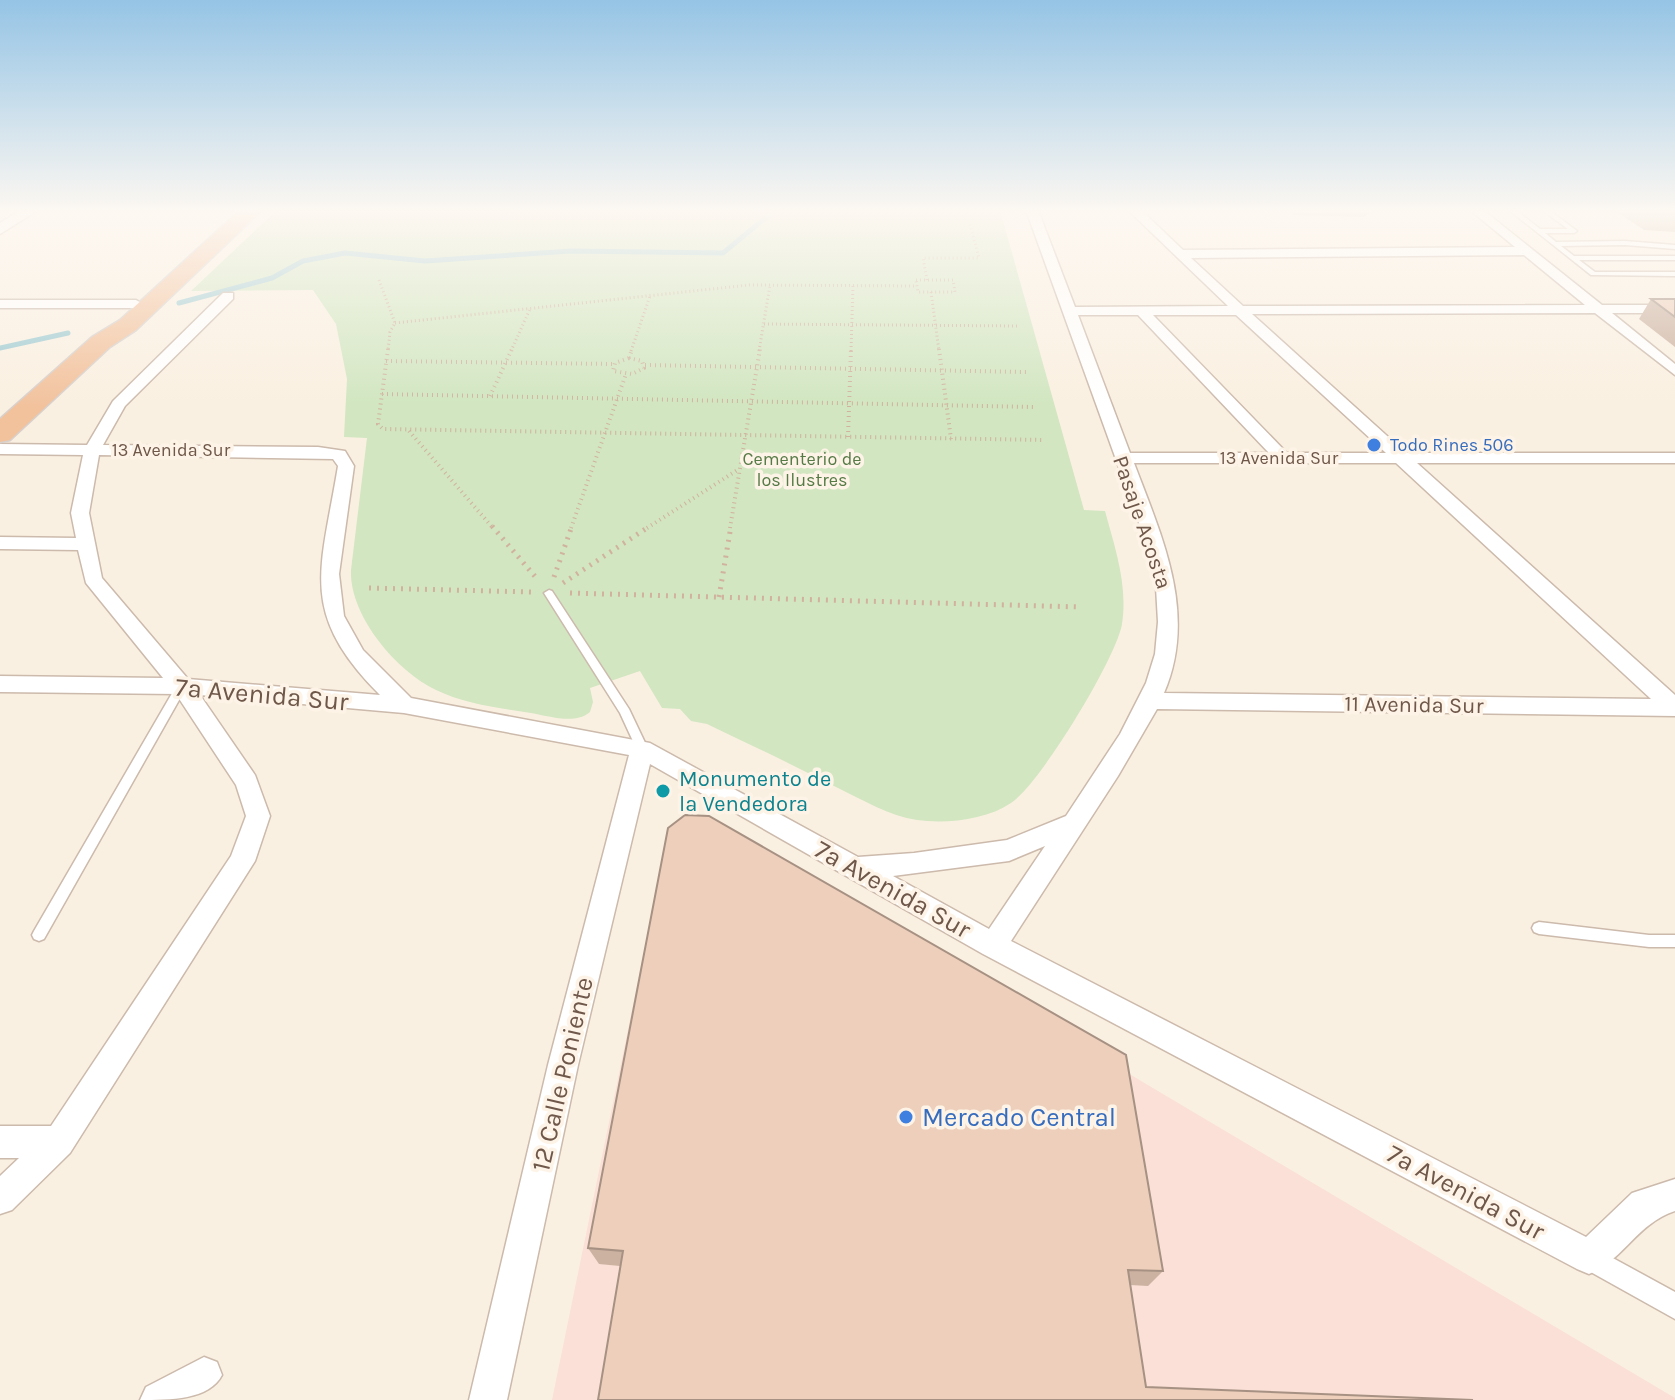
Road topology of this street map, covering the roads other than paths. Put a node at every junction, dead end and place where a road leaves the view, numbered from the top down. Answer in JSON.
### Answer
{"nodes":[{"id":1,"x":176,"y":275,"type":"edge"},
{"id":2,"x":180,"y":275,"type":"edge"},
{"id":3,"x":1055,"y":275,"type":"edge"},
{"id":4,"x":1202,"y":275,"type":"edge"},
{"id":5,"x":1556,"y":275,"type":"edge"},
{"id":6,"x":228,"y":296,"type":"dead end"},
{"id":7,"x":0,"y":304,"type":"edge"},
{"id":8,"x":136,"y":304,"type":"junction"},
{"id":9,"x":1597,"y":309,"type":"junction"},
{"id":10,"x":1675,"y":309,"type":"edge"},
{"id":11,"x":1239,"y":310,"type":"junction"},
{"id":12,"x":1068,"y":311,"type":"junction"},
{"id":13,"x":1142,"y":311,"type":"junction"},
{"id":14,"x":101,"y":342,"type":"junction"},
{"id":15,"x":1675,"y":371,"type":"edge"},
{"id":16,"x":0,"y":434,"type":"edge"},
{"id":17,"x":0,"y":449,"type":"edge"},
{"id":18,"x":92,"y":450,"type":"junction"},
{"id":19,"x":1122,"y":458,"type":"junction"},
{"id":20,"x":1283,"y":458,"type":"junction"},
{"id":21,"x":1401,"y":458,"type":"junction"},
{"id":22,"x":1675,"y":458,"type":"edge"},
{"id":23,"x":0,"y":543,"type":"edge"},
{"id":24,"x":86,"y":544,"type":"junction"},
{"id":25,"x":549,"y":593,"type":"road end"},
{"id":26,"x":0,"y":684,"type":"edge"},
{"id":27,"x":182,"y":686,"type":"junction"},
{"id":28,"x":1152,"y":701,"type":"junction"},
{"id":29,"x":404,"y":705,"type":"junction"},
{"id":30,"x":1675,"y":708,"type":"edge"},
{"id":31,"x":642,"y":749,"type":"junction"},
{"id":32,"x":1074,"y":823,"type":"junction"},
{"id":33,"x":855,"y":868,"type":"junction"},
{"id":34,"x":1539,"y":928,"type":"dead end"},
{"id":35,"x":39,"y":935,"type":"dead end"},
{"id":36,"x":1675,"y":941,"type":"edge"},
{"id":37,"x":993,"y":945,"type":"junction"},
{"id":38,"x":0,"y":1142,"type":"edge"},
{"id":39,"x":59,"y":1142,"type":"junction"},
{"id":40,"x":1675,"y":1195,"type":"edge"},
{"id":41,"x":0,"y":1198,"type":"edge"},
{"id":42,"x":1589,"y":1257,"type":"junction"},
{"id":43,"x":1675,"y":1306,"type":"edge"},
{"id":44,"x":204,"y":1375,"type":"dead end"},
{"id":45,"x":159,"y":1400,"type":"edge"},
{"id":46,"x":488,"y":1400,"type":"edge"}],
"edges":[{"from":1,"to":8,"type":"highway"},
{"from":2,"to":14,"type":"highway"},
{"from":3,"to":12,"type":"street","name":"Pasaje Acosta"},
{"from":4,"to":11,"type":"street"},
{"from":5,"to":9,"type":"street"},
{"from":6,"to":18,"type":"street"},
{"from":7,"to":8,"type":"street"},
{"from":8,"to":14,"type":"highway"},
{"from":9,"to":10,"type":"street"},
{"from":9,"to":11,"type":"street"},
{"from":9,"to":15,"type":"street"},
{"from":11,"to":13,"type":"street"},
{"from":11,"to":21,"type":"street"},
{"from":12,"to":13,"type":"street"},
{"from":12,"to":19,"type":"street","name":"Pasaje Acosta"},
{"from":13,"to":20,"type":"street"},
{"from":14,"to":16,"type":"highway"},
{"from":17,"to":18,"type":"street","name":"13 Avenida Sur"},
{"from":18,"to":24,"type":"street"},
{"from":18,"to":29,"type":"street","name":"13 Avenida Sur"},
{"from":19,"to":20,"type":"street","name":"13 Avenida Sur"},
{"from":19,"to":28,"type":"street","name":"Pasaje Acosta"},
{"from":20,"to":21,"type":"street","name":"13 Avenida Sur"},
{"from":21,"to":22,"type":"street","name":"13 Avenida Sur"},
{"from":21,"to":30,"type":"street"},
{"from":23,"to":24,"type":"street"},
{"from":24,"to":27,"type":"street"},
{"from":25,"to":31,"type":"lane"},
{"from":26,"to":27,"type":"street","name":"7a Avenida Sur"},
{"from":27,"to":29,"type":"street","name":"7a Avenida Sur"},
{"from":27,"to":35,"type":"lane"},
{"from":27,"to":39,"type":"street"},
{"from":28,"to":30,"type":"street","name":"11 Avenida Sur"},
{"from":28,"to":32,"type":"street","name":"Pasaje Acosta"},
{"from":29,"to":31,"type":"street","name":"7a Avenida Sur"},
{"from":31,"to":33,"type":"street","name":"7a Avenida Sur"},
{"from":31,"to":46,"type":"street","name":"12 Calle Poniente"},
{"from":32,"to":33,"type":"street"},
{"from":32,"to":37,"type":"street","name":"Pasaje Acosta"},
{"from":33,"to":37,"type":"street","name":"7a Avenida Sur"},
{"from":34,"to":36,"type":"lane"},
{"from":37,"to":42,"type":"street","name":"7a Avenida Sur"},
{"from":38,"to":39,"type":"street"},
{"from":39,"to":41,"type":"street"},
{"from":40,"to":42,"type":"street"},
{"from":42,"to":43,"type":"street","name":"7a Avenida Sur"},
{"from":44,"to":45,"type":"street"}]}
